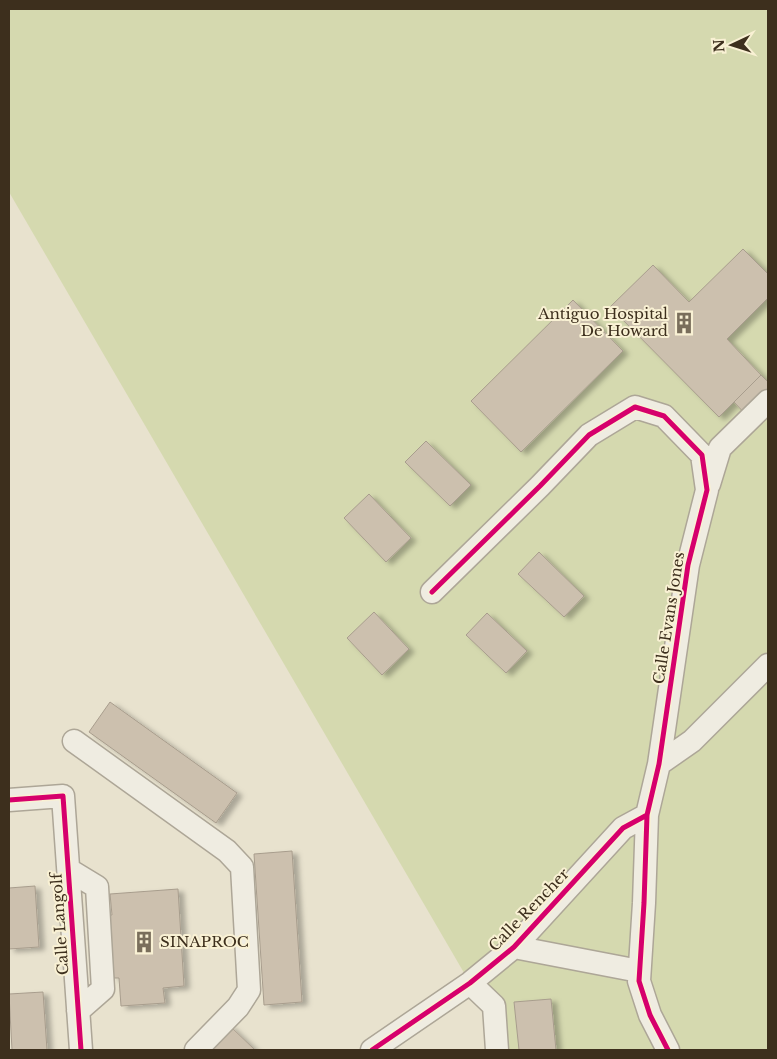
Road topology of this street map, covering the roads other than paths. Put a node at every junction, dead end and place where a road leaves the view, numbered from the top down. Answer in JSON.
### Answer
{"nodes":[{"id":1,"x":768,"y":401,"type":"edge"},
{"id":2,"x":707,"y":490,"type":"junction"},
{"id":3,"x":432,"y":592,"type":"dead end"},
{"id":4,"x":768,"y":665,"type":"edge"},
{"id":5,"x":74,"y":741,"type":"dead end"},
{"id":6,"x":659,"y":764,"type":"junction"},
{"id":7,"x":9,"y":800,"type":"edge"},
{"id":8,"x":647,"y":815,"type":"junction"},
{"id":9,"x":514,"y":947,"type":"junction"},
{"id":10,"x":639,"y":971,"type":"junction"},
{"id":11,"x":470,"y":983,"type":"junction"},
{"id":12,"x":81,"y":1050,"type":"edge"},
{"id":13,"x":196,"y":1050,"type":"edge"},
{"id":14,"x":372,"y":1050,"type":"edge"},
{"id":15,"x":498,"y":1050,"type":"edge"},
{"id":16,"x":668,"y":1050,"type":"edge"}],
"edges":[{"from":1,"to":2,"type":"street"},
{"from":2,"to":3,"type":"street","name":"Calle Evans Jones"},
{"from":2,"to":6,"type":"street","name":"Calle Evans Jones"},
{"from":4,"to":6,"type":"street"},
{"from":5,"to":13,"type":"street"},
{"from":6,"to":8,"type":"street","name":"Calle Evans Jones"},
{"from":7,"to":12,"type":"street","name":"Calle Langolf"},
{"from":8,"to":9,"type":"street","name":"Calle Rencher"},
{"from":8,"to":10,"type":"street","name":"Calle Evans Jones"},
{"from":9,"to":10,"type":"street"},
{"from":9,"to":11,"type":"street","name":"Calle Rencher"},
{"from":10,"to":16,"type":"street","name":"Calle Evans Jones"},
{"from":11,"to":14,"type":"street","name":"Calle Rencher"},
{"from":11,"to":15,"type":"street"}]}
